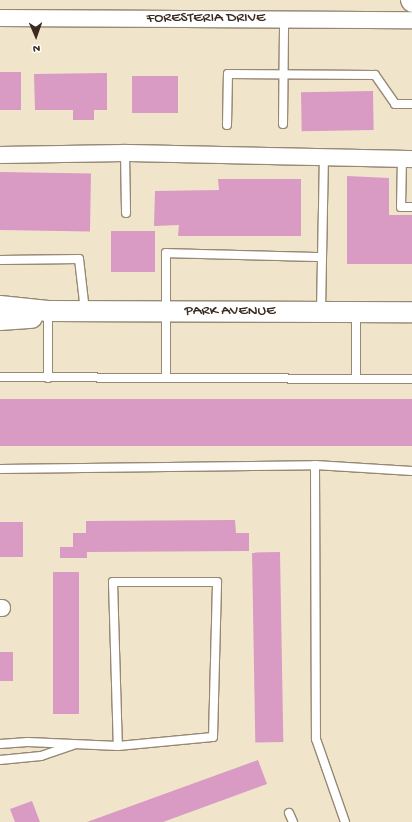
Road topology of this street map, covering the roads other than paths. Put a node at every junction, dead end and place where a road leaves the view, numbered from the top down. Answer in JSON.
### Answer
{"nodes":[{"id":1,"x":0,"y":18,"type":"edge"},
{"id":2,"x":284,"y":20,"type":"junction"},
{"id":3,"x":412,"y":20,"type":"edge"},
{"id":4,"x":283,"y":75,"type":"junction"},
{"id":5,"x":412,"y":104,"type":"edge"},
{"id":6,"x":283,"y":124,"type":"dead end"},
{"id":7,"x":227,"y":125,"type":"dead end"},
{"id":8,"x":125,"y":153,"type":"junction"},
{"id":9,"x":0,"y":155,"type":"edge"},
{"id":10,"x":324,"y":157,"type":"junction"},
{"id":11,"x":407,"y":159,"type":"edge"},
{"id":12,"x":412,"y":207,"type":"edge"},
{"id":13,"x":126,"y":213,"type":"dead end"},
{"id":14,"x":322,"y":257,"type":"junction"},
{"id":15,"x":0,"y":260,"type":"edge"},
{"id":16,"x":0,"y":306,"type":"edge"},
{"id":17,"x":48,"y":310,"type":"junction"},
{"id":18,"x":85,"y":311,"type":"junction"},
{"id":19,"x":166,"y":311,"type":"junction"},
{"id":20,"x":321,"y":312,"type":"junction"},
{"id":21,"x":356,"y":312,"type":"junction"},
{"id":22,"x":412,"y":312,"type":"edge"},
{"id":23,"x":0,"y":320,"type":"edge"},
{"id":24,"x":0,"y":378,"type":"edge"},
{"id":25,"x":48,"y":378,"type":"junction"},
{"id":26,"x":166,"y":378,"type":"junction"},
{"id":27,"x":356,"y":379,"type":"junction"},
{"id":28,"x":412,"y":379,"type":"edge"},
{"id":29,"x":315,"y":465,"type":"junction"},
{"id":30,"x":0,"y":469,"type":"edge"},
{"id":31,"x":412,"y":471,"type":"edge"},
{"id":32,"x":0,"y":744,"type":"edge"},
{"id":33,"x":77,"y":744,"type":"junction"},
{"id":34,"x":118,"y":746,"type":"junction"},
{"id":35,"x":0,"y":760,"type":"edge"},
{"id":36,"x":289,"y":813,"type":"dead end"},
{"id":37,"x":293,"y":822,"type":"edge"},
{"id":38,"x":346,"y":822,"type":"edge"}],
"edges":[{"from":1,"to":2,"type":"street","name":"FORESTERIA DRIVE"},
{"from":2,"to":3,"type":"street","name":"FORESTERIA DRIVE"},
{"from":2,"to":4,"type":"lane"},
{"from":4,"to":5,"type":"lane"},
{"from":4,"to":6,"type":"lane"},
{"from":4,"to":7,"type":"lane"},
{"from":8,"to":9,"type":"street"},
{"from":8,"to":10,"type":"street"},
{"from":8,"to":13,"type":"lane"},
{"from":10,"to":11,"type":"street"},
{"from":10,"to":14,"type":"lane"},
{"from":11,"to":12,"type":"lane"},
{"from":14,"to":19,"type":"lane"},
{"from":14,"to":20,"type":"lane"},
{"from":15,"to":18,"type":"lane"},
{"from":16,"to":17,"type":"street","name":"PARK AVENUE"},
{"from":17,"to":18,"type":"street","name":"PARK AVENUE"},
{"from":17,"to":23,"type":"street","name":"PARK AVENUE"},
{"from":17,"to":25,"type":"lane"},
{"from":18,"to":19,"type":"street","name":"PARK AVENUE"},
{"from":19,"to":20,"type":"street","name":"PARK AVENUE"},
{"from":19,"to":26,"type":"lane"},
{"from":20,"to":21,"type":"street","name":"PARK AVENUE"},
{"from":21,"to":22,"type":"street","name":"PARK AVENUE"},
{"from":21,"to":27,"type":"lane"},
{"from":24,"to":25,"type":"lane"},
{"from":25,"to":26,"type":"lane"},
{"from":26,"to":27,"type":"lane"},
{"from":27,"to":28,"type":"lane"},
{"from":29,"to":30,"type":"lane"},
{"from":29,"to":31,"type":"lane"},
{"from":29,"to":38,"type":"lane"},
{"from":32,"to":33,"type":"lane"},
{"from":33,"to":34,"type":"lane"},
{"from":33,"to":35,"type":"lane"},
{"from":34,"to":34,"type":"lane"},
{"from":36,"to":37,"type":"lane"}]}
